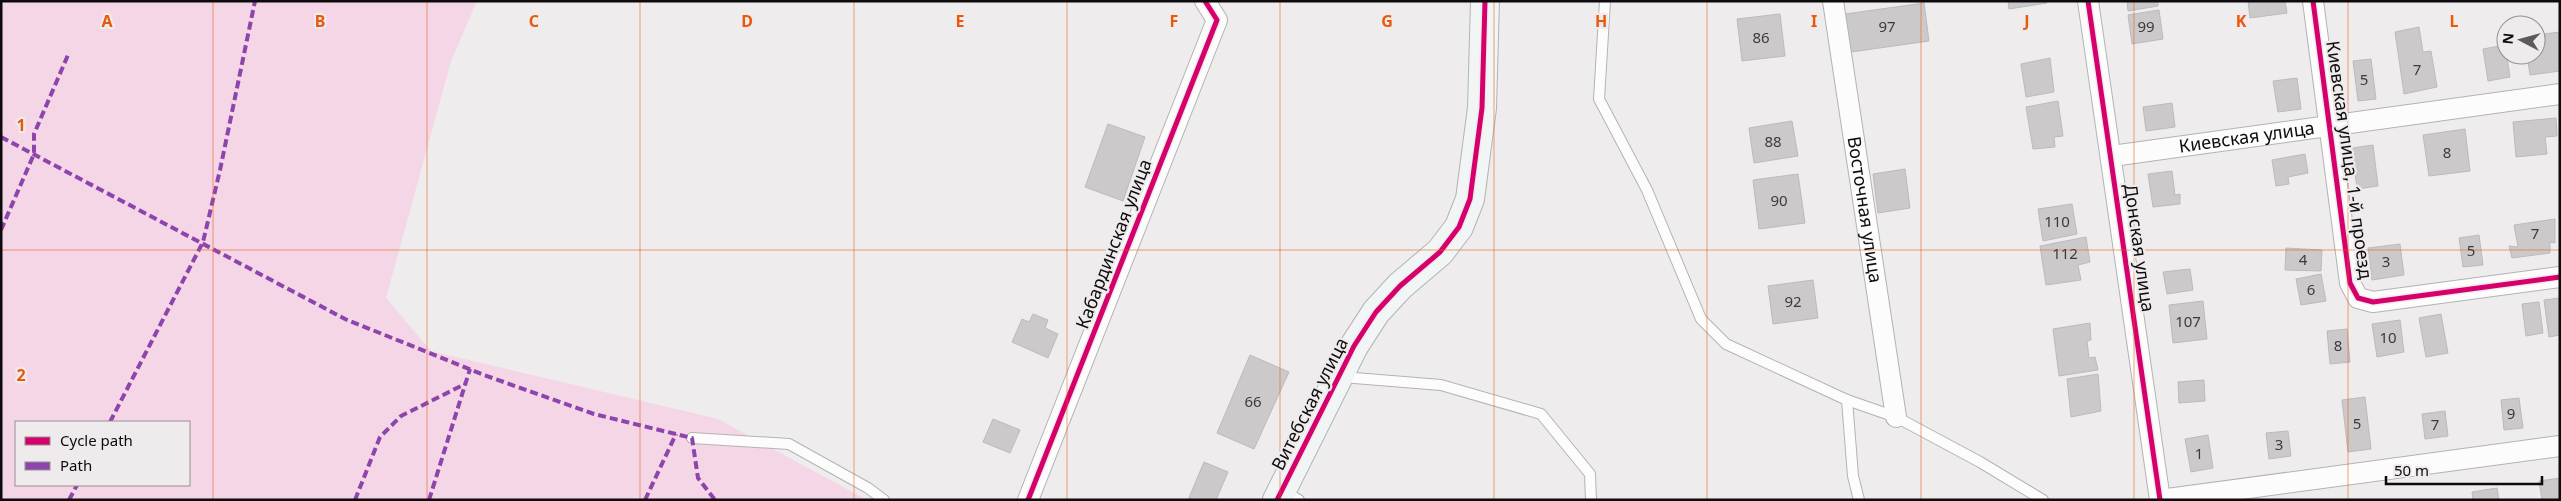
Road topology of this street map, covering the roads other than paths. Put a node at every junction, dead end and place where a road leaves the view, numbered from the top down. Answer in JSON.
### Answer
{"nodes":[{"id":1,"x":1205,"y":1,"type":"edge"},
{"id":2,"x":1484,"y":1,"type":"edge"},
{"id":3,"x":1605,"y":1,"type":"edge"},
{"id":4,"x":1833,"y":1,"type":"edge"},
{"id":5,"x":2088,"y":1,"type":"edge"},
{"id":6,"x":2313,"y":1,"type":"edge"},
{"id":7,"x":2560,"y":94,"type":"edge"},
{"id":8,"x":2328,"y":126,"type":"junction"},
{"id":9,"x":2112,"y":156,"type":"junction"},
{"id":10,"x":2560,"y":277,"type":"edge"},
{"id":11,"x":1338,"y":377,"type":"junction"},
{"id":12,"x":1847,"y":400,"type":"junction"},
{"id":13,"x":1896,"y":417,"type":"junction"},
{"id":14,"x":692,"y":438,"type":"dead end"},
{"id":15,"x":2560,"y":446,"type":"edge"},
{"id":16,"x":1286,"y":497,"type":"edge"},
{"id":17,"x":884,"y":500,"type":"edge"},
{"id":18,"x":1028,"y":500,"type":"edge"},
{"id":19,"x":1591,"y":500,"type":"edge"},
{"id":20,"x":1859,"y":500,"type":"edge"},
{"id":21,"x":2043,"y":500,"type":"edge"},
{"id":22,"x":2159,"y":500,"type":"edge"}],
"edges":[{"from":1,"to":18,"type":"street","name":"Кабардинская улица"},
{"from":2,"to":11,"type":"street","name":"Витебская улица"},
{"from":3,"to":12,"type":"lane"},
{"from":4,"to":13,"type":"street","name":"Восточная улица"},
{"from":5,"to":9,"type":"street","name":"Донская улица"},
{"from":6,"to":8,"type":"street","name":"Киевская улица, 1-й проезд"},
{"from":7,"to":8,"type":"street","name":"Киевская улица"},
{"from":8,"to":9,"type":"street","name":"Киевская улица"},
{"from":8,"to":10,"type":"street","name":"Киевская улица, 1-й проезд"},
{"from":9,"to":22,"type":"street","name":"Донская улица"},
{"from":11,"to":16,"type":"street","name":"Витебская улица"},
{"from":11,"to":19,"type":"lane"},
{"from":12,"to":13,"type":"lane"},
{"from":12,"to":20,"type":"lane"},
{"from":13,"to":21,"type":"lane"},
{"from":14,"to":17,"type":"lane"},
{"from":15,"to":22,"type":"street"}]}
